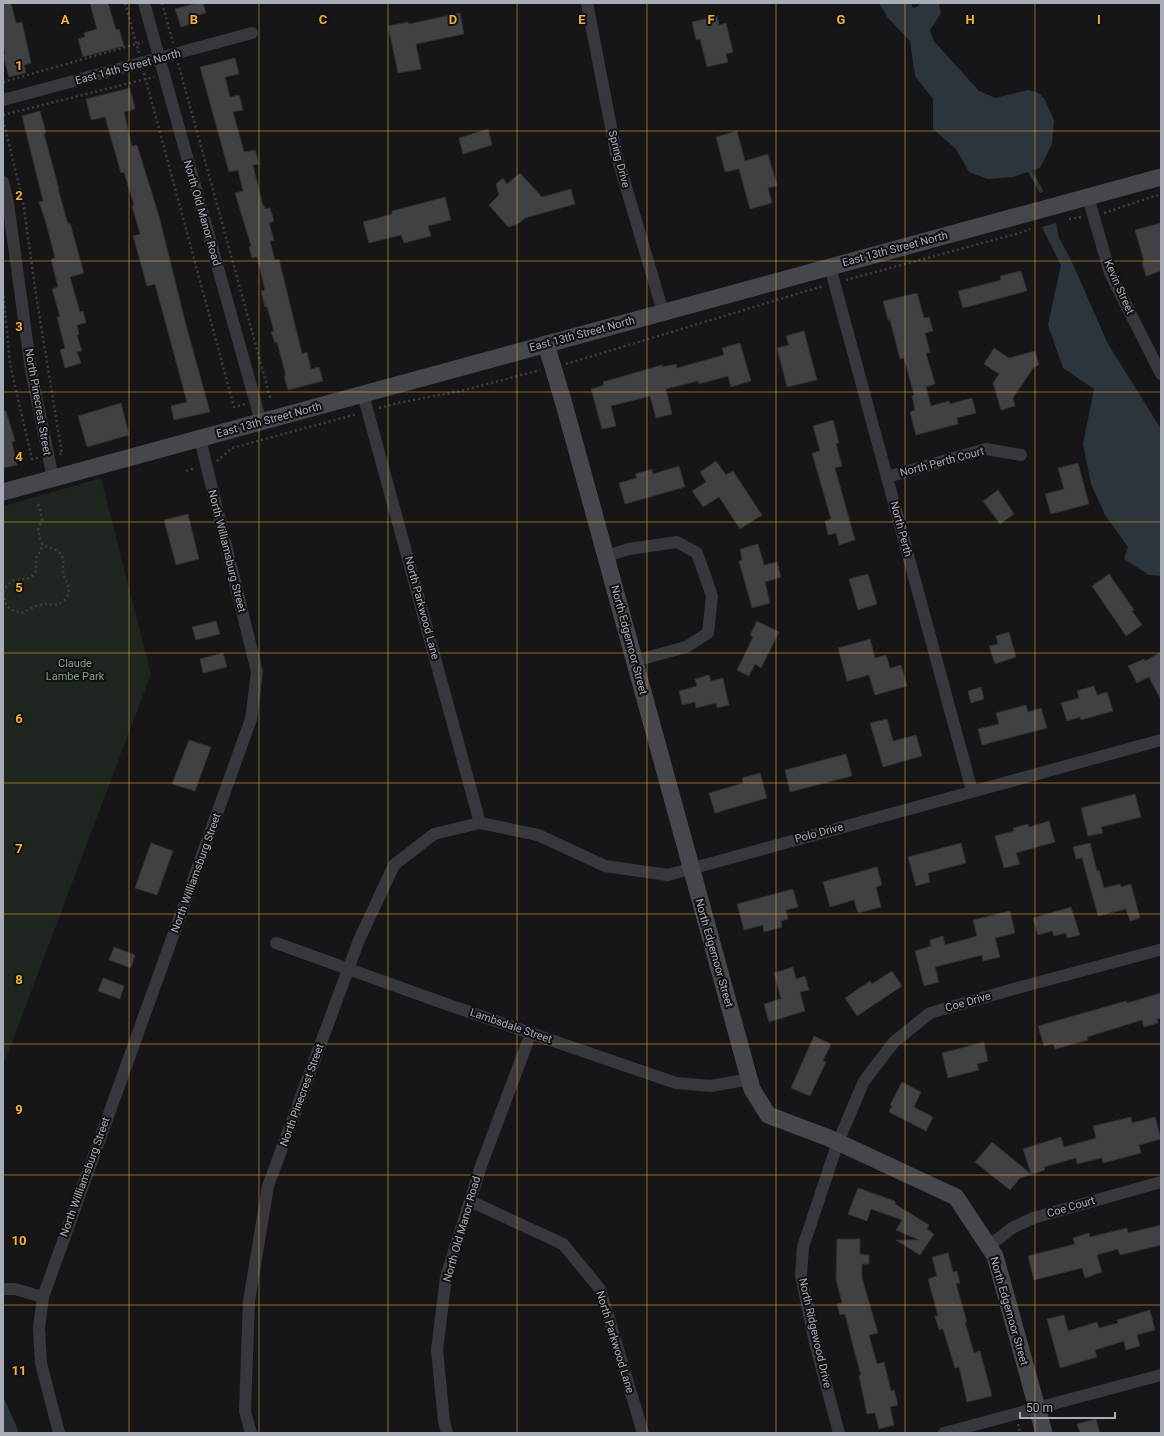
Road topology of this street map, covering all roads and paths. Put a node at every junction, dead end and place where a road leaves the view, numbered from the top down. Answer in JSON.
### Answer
{"nodes":[{"id":1,"x":125,"y":3,"type":"edge"},
{"id":2,"x":144,"y":3,"type":"edge"},
{"id":3,"x":162,"y":3,"type":"edge"},
{"id":4,"x":587,"y":3,"type":"edge"},
{"id":5,"x":252,"y":33,"type":"dead end"},
{"id":6,"x":170,"y":35,"type":"junction"},
{"id":7,"x":154,"y":39,"type":"junction"},
{"id":8,"x":136,"y":44,"type":"junction"},
{"id":9,"x":176,"y":54,"type":"junction"},
{"id":10,"x":159,"y":59,"type":"junction"},
{"id":11,"x":142,"y":64,"type":"junction"},
{"id":12,"x":180,"y":71,"type":"dead end"},
{"id":13,"x":3,"y":82,"type":"edge"},
{"id":14,"x":3,"y":100,"type":"edge"},
{"id":15,"x":3,"y":115,"type":"edge"},
{"id":16,"x":3,"y":120,"type":"edge"},
{"id":17,"x":1161,"y":177,"type":"edge"},
{"id":18,"x":3,"y":182,"type":"edge"},
{"id":19,"x":1161,"y":194,"type":"edge"},
{"id":20,"x":1088,"y":197,"type":"junction"},
{"id":21,"x":1093,"y":215,"type":"junction"},
{"id":22,"x":1066,"y":219,"type":"dead end"},
{"id":23,"x":1036,"y":226,"type":"dead end"},
{"id":24,"x":832,"y":275,"type":"junction"},
{"id":25,"x":3,"y":291,"type":"edge"},
{"id":26,"x":663,"y":312,"type":"junction"},
{"id":27,"x":546,"y":344,"type":"junction"},
{"id":28,"x":553,"y":367,"type":"junction"},
{"id":29,"x":1161,"y":374,"type":"edge"},
{"id":30,"x":364,"y":394,"type":"junction"},
{"id":31,"x":368,"y":411,"type":"junction"},
{"id":32,"x":261,"y":422,"type":"junction"},
{"id":33,"x":200,"y":439,"type":"junction"},
{"id":34,"x":1021,"y":455,"type":"dead end"},
{"id":35,"x":48,"y":456,"type":"junction"},
{"id":36,"x":206,"y":464,"type":"junction"},
{"id":37,"x":186,"y":471,"type":"dead end"},
{"id":38,"x":887,"y":477,"type":"junction"},
{"id":39,"x":53,"y":479,"type":"junction"},
{"id":40,"x":3,"y":492,"type":"edge"},
{"id":41,"x":38,"y":503,"type":"dead end"},
{"id":42,"x":42,"y":544,"type":"junction"},
{"id":43,"x":606,"y":556,"type":"junction"},
{"id":44,"x":3,"y":593,"type":"edge"},
{"id":45,"x":634,"y":661,"type":"junction"},
{"id":46,"x":1161,"y":740,"type":"edge"},
{"id":47,"x":972,"y":791,"type":"junction"},
{"id":48,"x":480,"y":822,"type":"junction"},
{"id":49,"x":691,"y":868,"type":"junction"},
{"id":50,"x":276,"y":943,"type":"dead end"},
{"id":51,"x":1161,"y":950,"type":"edge"},
{"id":52,"x":349,"y":969,"type":"junction"},
{"id":53,"x":531,"y":1033,"type":"junction"},
{"id":54,"x":750,"y":1079,"type":"junction"},
{"id":55,"x":838,"y":1142,"type":"junction"},
{"id":56,"x":1161,"y":1182,"type":"edge"},
{"id":57,"x":470,"y":1201,"type":"junction"},
{"id":58,"x":989,"y":1246,"type":"junction"},
{"id":59,"x":3,"y":1289,"type":"edge"},
{"id":60,"x":43,"y":1297,"type":"junction"},
{"id":61,"x":1161,"y":1374,"type":"edge"},
{"id":62,"x":1037,"y":1408,"type":"junction"},
{"id":63,"x":1018,"y":1424,"type":"dead end"},
{"id":64,"x":59,"y":1433,"type":"edge"},
{"id":65,"x":251,"y":1433,"type":"edge"},
{"id":66,"x":447,"y":1433,"type":"edge"},
{"id":67,"x":643,"y":1433,"type":"edge"},
{"id":68,"x":839,"y":1433,"type":"edge"},
{"id":69,"x":944,"y":1433,"type":"edge"},
{"id":70,"x":1020,"y":1433,"type":"edge"},
{"id":71,"x":1044,"y":1433,"type":"edge"}],
"edges":[{"from":1,"to":8,"type":"path"},
{"from":2,"to":7,"type":"street","name":"North Old Manor Road"},
{"from":3,"to":6,"type":"path"},
{"from":4,"to":26,"type":"street","name":"Spring Drive"},
{"from":5,"to":9,"type":"street","name":"East 14th Street North"},
{"from":6,"to":7,"type":"path"},
{"from":6,"to":9,"type":"path"},
{"from":7,"to":8,"type":"path"},
{"from":7,"to":10,"type":"street","name":"North Old Manor Road"},
{"from":8,"to":11,"type":"path"},
{"from":8,"to":13,"type":"path"},
{"from":9,"to":10,"type":"street","name":"East 14th Street North"},
{"from":9,"to":12,"type":"path"},
{"from":10,"to":11,"type":"street","name":"East 14th Street North"},
{"from":10,"to":32,"type":"street","name":"North Old Manor Road"},
{"from":11,"to":14,"type":"street","name":"East 14th Street North"},
{"from":11,"to":15,"type":"path"},
{"from":16,"to":35,"type":"path"},
{"from":17,"to":20,"type":"street","name":"East 13th Street North"},
{"from":18,"to":35,"type":"street","name":"North Pinecrest Street"},
{"from":19,"to":21,"type":"path"},
{"from":20,"to":21,"type":"street","name":"Kevin Street"},
{"from":20,"to":24,"type":"street","name":"East 13th Street North"},
{"from":21,"to":22,"type":"path"},
{"from":21,"to":29,"type":"street","name":"Kevin Street"},
{"from":23,"to":24,"type":"path"},
{"from":24,"to":26,"type":"street","name":"East 13th Street North"},
{"from":24,"to":28,"type":"path"},
{"from":24,"to":38,"type":"street","name":"North Perth"},
{"from":25,"to":35,"type":"path"},
{"from":26,"to":27,"type":"street","name":"East 13th Street North"},
{"from":27,"to":28,"type":"street","name":"North Edgemoor Street"},
{"from":27,"to":30,"type":"street","name":"East 13th Street North"},
{"from":28,"to":31,"type":"path"},
{"from":28,"to":43,"type":"street","name":"North Edgemoor Street"},
{"from":30,"to":31,"type":"street","name":"North Parkwood Lane"},
{"from":30,"to":32,"type":"street","name":"East 13th Street North"},
{"from":31,"to":36,"type":"path"},
{"from":31,"to":48,"type":"street","name":"North Parkwood Lane"},
{"from":32,"to":33,"type":"street","name":"East 13th Street North"},
{"from":33,"to":36,"type":"street","name":"North Williamsburg Street"},
{"from":33,"to":39,"type":"street","name":"East 13th Street North"},
{"from":34,"to":38,"type":"street","name":"North Perth Court"},
{"from":35,"to":39,"type":"street","name":"North Pinecrest Street"},
{"from":36,"to":37,"type":"path"},
{"from":36,"to":60,"type":"street","name":"North Williamsburg Street"},
{"from":38,"to":47,"type":"street","name":"North Perth"},
{"from":39,"to":40,"type":"street","name":"East 13th Street North"},
{"from":41,"to":42,"type":"path"},
{"from":42,"to":44,"type":"path"},
{"from":42,"to":44,"type":"path"},
{"from":43,"to":45,"type":"street","name":"North Edgemoor Street"},
{"from":43,"to":45,"type":"street"},
{"from":45,"to":49,"type":"street","name":"North Edgemoor Street"},
{"from":46,"to":47,"type":"street","name":"Polo Drive"},
{"from":47,"to":49,"type":"street","name":"Polo Drive"},
{"from":48,"to":49,"type":"street","name":"Polo Drive"},
{"from":48,"to":52,"type":"street","name":"North Pinecrest Street"},
{"from":49,"to":54,"type":"street","name":"North Edgemoor Street"},
{"from":50,"to":52,"type":"street","name":"Lambsdale Street"},
{"from":51,"to":55,"type":"street","name":"Coe Drive"},
{"from":52,"to":53,"type":"street","name":"Lambsdale Street"},
{"from":52,"to":65,"type":"street","name":"North Pinecrest Street"},
{"from":53,"to":54,"type":"street","name":"Lambsdale Street"},
{"from":53,"to":57,"type":"street","name":"North Old Manor Road"},
{"from":54,"to":55,"type":"street","name":"North Edgemoor Street"},
{"from":55,"to":58,"type":"street","name":"North Edgemoor Street"},
{"from":55,"to":68,"type":"street","name":"North Ridgewood Drive"},
{"from":56,"to":58,"type":"street","name":"Coe Court"},
{"from":57,"to":66,"type":"street","name":"North Old Manor Road"},
{"from":57,"to":67,"type":"street","name":"North Parkwood Lane"},
{"from":58,"to":62,"type":"street","name":"North Edgemoor Street"},
{"from":59,"to":60,"type":"street"},
{"from":60,"to":64,"type":"street","name":"North Williamsburg Street"},
{"from":61,"to":62,"type":"street"},
{"from":62,"to":69,"type":"street"},
{"from":62,"to":71,"type":"street","name":"North Edgemoor Street"},
{"from":63,"to":70,"type":"path"}]}
